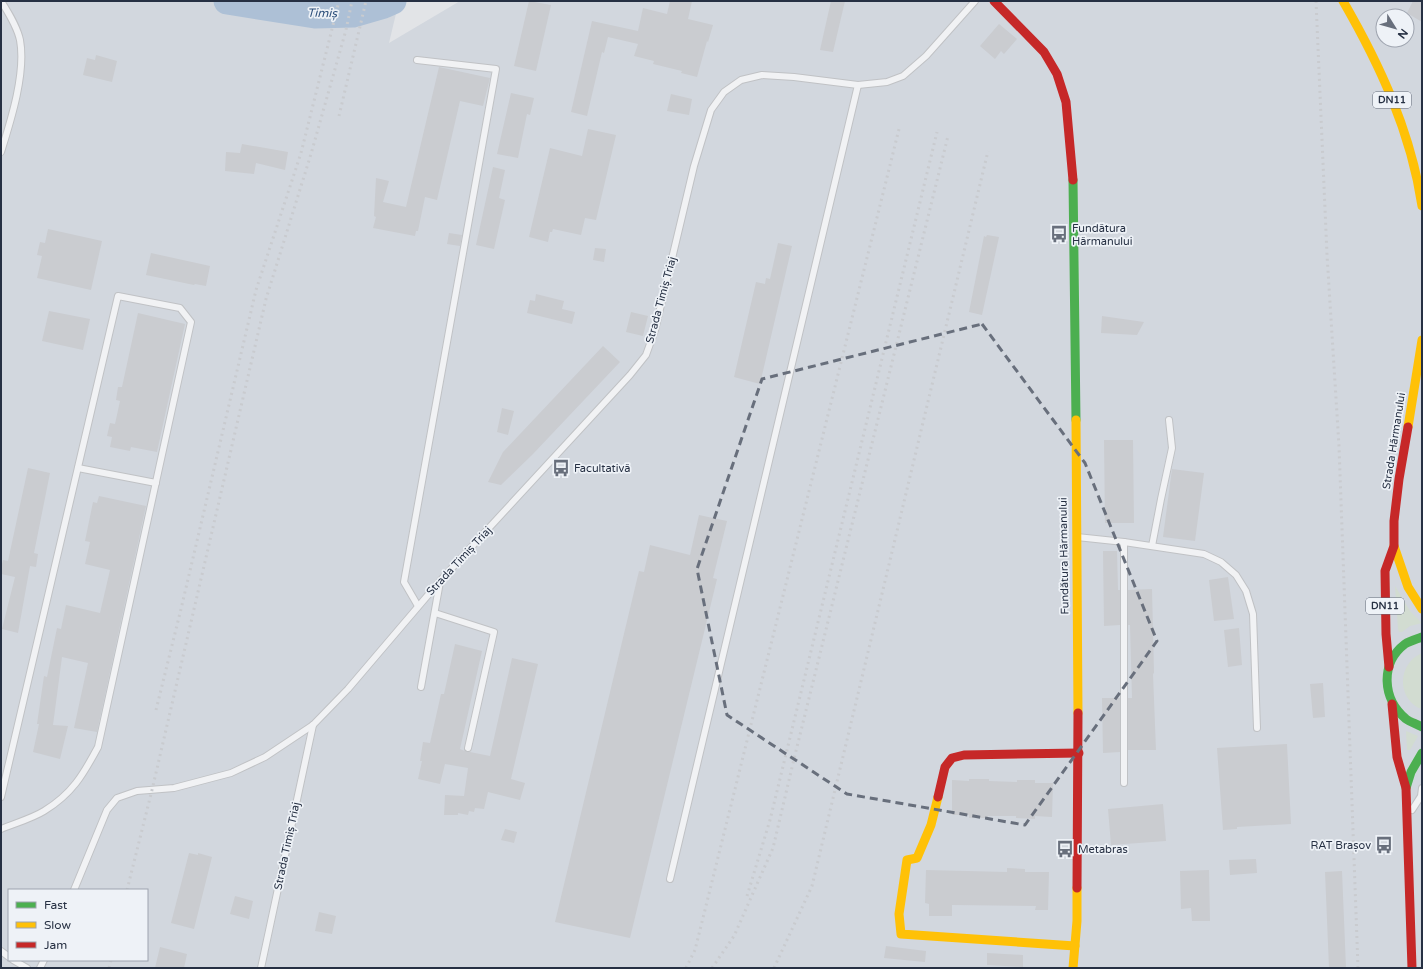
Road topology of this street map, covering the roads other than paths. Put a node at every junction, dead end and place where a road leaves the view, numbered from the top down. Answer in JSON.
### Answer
{"nodes":[{"id":1,"x":1,"y":1,"type":"edge"},
{"id":2,"x":975,"y":1,"type":"edge"},
{"id":3,"x":994,"y":1,"type":"edge"},
{"id":4,"x":1343,"y":1,"type":"edge"},
{"id":5,"x":417,"y":60,"type":"dead end"},
{"id":6,"x":858,"y":85,"type":"junction"},
{"id":7,"x":1,"y":152,"type":"edge"},
{"id":8,"x":1422,"y":206,"type":"edge"},
{"id":9,"x":1422,"y":340,"type":"edge"},
{"id":10,"x":1169,"y":420,"type":"dead end"},
{"id":11,"x":78,"y":468,"type":"junction"},
{"id":12,"x":156,"y":483,"type":"junction"},
{"id":13,"x":1076,"y":537,"type":"junction"},
{"id":14,"x":1124,"y":542,"type":"junction"},
{"id":15,"x":1152,"y":546,"type":"junction"},
{"id":16,"x":1394,"y":546,"type":"junction"},
{"id":17,"x":440,"y":581,"type":"junction"},
{"id":18,"x":418,"y":606,"type":"junction"},
{"id":19,"x":1422,"y":609,"type":"edge"},
{"id":20,"x":434,"y":612,"type":"junction"},
{"id":21,"x":1422,"y":636,"type":"edge"},
{"id":22,"x":1388,"y":667,"type":"junction"},
{"id":23,"x":421,"y":687,"type":"dead end"},
{"id":24,"x":1392,"y":704,"type":"junction"},
{"id":25,"x":313,"y":725,"type":"junction"},
{"id":26,"x":1422,"y":727,"type":"edge"},
{"id":27,"x":1257,"y":728,"type":"dead end"},
{"id":28,"x":468,"y":748,"type":"dead end"},
{"id":29,"x":1079,"y":753,"type":"junction"},
{"id":30,"x":1422,"y":753,"type":"edge"},
{"id":31,"x":1124,"y":783,"type":"dead end"},
{"id":32,"x":1406,"y":788,"type":"junction"},
{"id":33,"x":1422,"y":788,"type":"edge"},
{"id":34,"x":1,"y":797,"type":"edge"},
{"id":35,"x":1406,"y":817,"type":"junction"},
{"id":36,"x":1,"y":829,"type":"edge"},
{"id":37,"x":670,"y":879,"type":"dead end"},
{"id":38,"x":74,"y":889,"type":"edge"},
{"id":39,"x":1075,"y":946,"type":"junction"},
{"id":40,"x":15,"y":961,"type":"edge"},
{"id":41,"x":28,"y":968,"type":"edge"},
{"id":42,"x":260,"y":968,"type":"edge"},
{"id":43,"x":1074,"y":968,"type":"edge"},
{"id":44,"x":1412,"y":968,"type":"edge"}],
"edges":[{"from":1,"to":7,"type":"lane"},
{"from":2,"to":6,"type":"lane","name":"Strada Timiș Triaj"},
{"from":3,"to":13,"type":"main road","name":"Fundătura Hărmanului"},
{"from":4,"to":8,"type":"main road","number":"DN11"},
{"from":5,"to":18,"type":"lane"},
{"from":6,"to":17,"type":"lane","name":"Strada Timiș Triaj"},
{"from":6,"to":37,"type":"lane"},
{"from":9,"to":16,"type":"main road","name":"Strada Hărmanului","number":"DN11"},
{"from":10,"to":15,"type":"lane"},
{"from":11,"to":12,"type":"lane"},
{"from":11,"to":12,"type":"lane"},
{"from":11,"to":34,"type":"lane"},
{"from":12,"to":36,"type":"lane"},
{"from":13,"to":14,"type":"lane"},
{"from":13,"to":29,"type":"main road","name":"Fundătura Hărmanului"},
{"from":14,"to":15,"type":"lane"},
{"from":14,"to":31,"type":"lane"},
{"from":15,"to":27,"type":"lane"},
{"from":16,"to":19,"type":"main road","name":"Strada Hărmanului","number":"DN11"},
{"from":16,"to":22,"type":"main road","name":"Strada Hărmanului","number":"DN11"},
{"from":17,"to":18,"type":"lane","name":"Strada Timiș Triaj"},
{"from":17,"to":20,"type":"lane"},
{"from":18,"to":25,"type":"lane","name":"Strada Timiș Triaj"},
{"from":20,"to":23,"type":"lane"},
{"from":20,"to":28,"type":"lane"},
{"from":21,"to":22,"type":"main road","name":"Strada Hărmanului","number":"DN11"},
{"from":22,"to":24,"type":"main road","name":"Strada Hărmanului","number":"DN11"},
{"from":24,"to":26,"type":"main road","name":"Strada Hărmanului","number":"DN11"},
{"from":24,"to":32,"type":"main road","name":"Strada Hărmanului","number":"DN11"},
{"from":25,"to":38,"type":"lane","name":"Strada Timiș Triaj"},
{"from":25,"to":42,"type":"lane","name":"Strada Timiș Triaj"},
{"from":29,"to":39,"type":"main road","name":"Fundătura Hărmanului"},
{"from":29,"to":39,"type":"main road"},
{"from":30,"to":32,"type":"main road","name":"Strada Hărmanului","number":"DN11"},
{"from":32,"to":35,"type":"main road","name":"Strada Hărmanului","number":"DN11"},
{"from":33,"to":35,"type":"lane"},
{"from":35,"to":44,"type":"main road","name":"Strada Hărmanului","number":"DN11"},
{"from":39,"to":43,"type":"main road","name":"Fundătura Hărmanului"},
{"from":40,"to":41,"type":"lane"}]}
